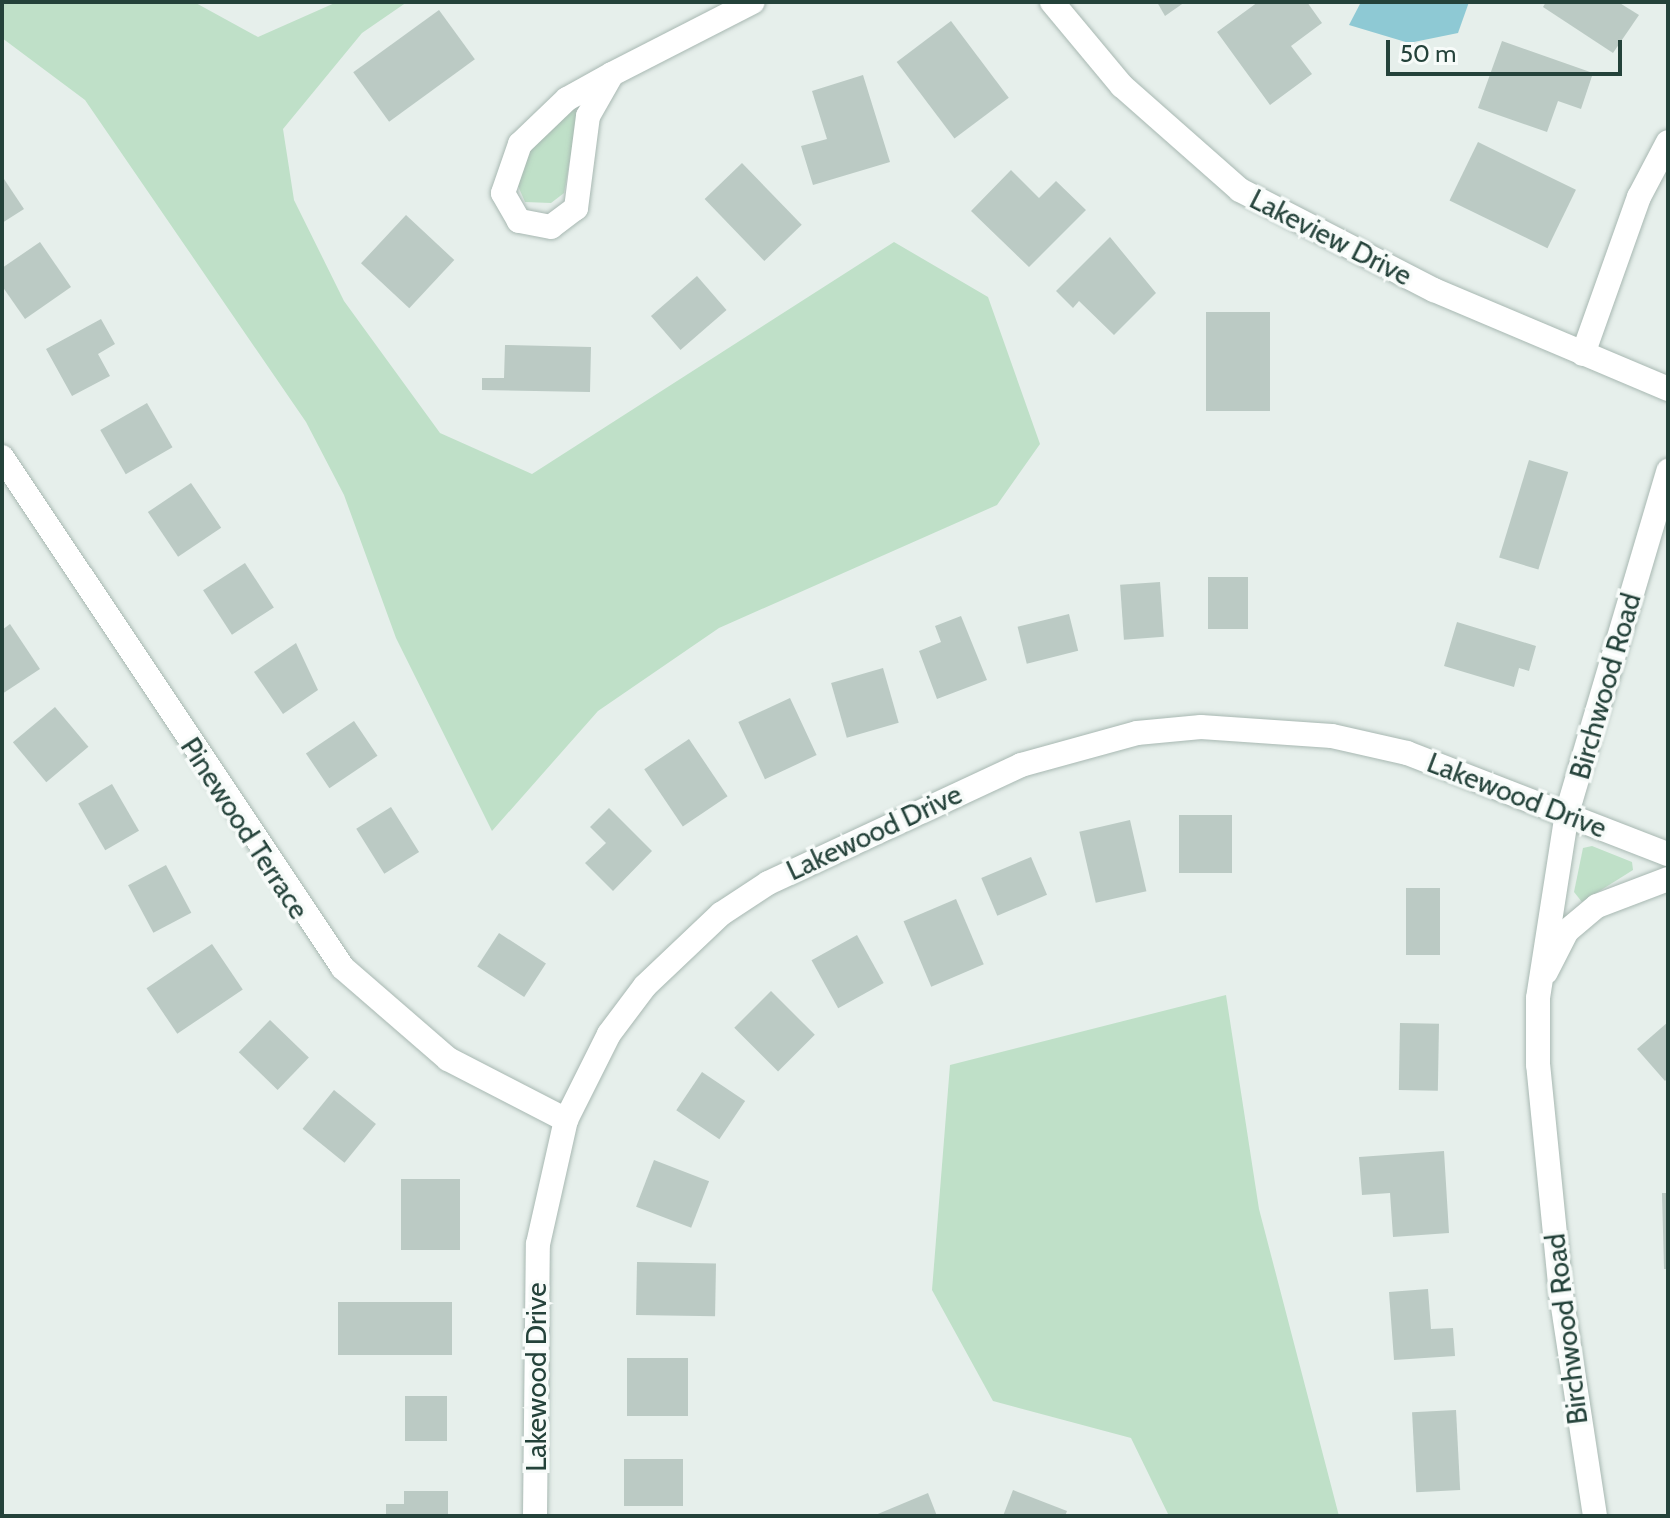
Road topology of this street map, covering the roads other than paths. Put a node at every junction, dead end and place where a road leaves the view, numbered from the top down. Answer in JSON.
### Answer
{"nodes":[{"id":1,"x":753,"y":2,"type":"edge"},
{"id":2,"x":1052,"y":2,"type":"edge"},
{"id":3,"x":612,"y":74,"type":"junction"},
{"id":4,"x":1668,"y":142,"type":"edge"},
{"id":5,"x":1583,"y":354,"type":"junction"},
{"id":6,"x":1668,"y":389,"type":"edge"},
{"id":7,"x":2,"y":457,"type":"edge"},
{"id":8,"x":1668,"y":471,"type":"edge"},
{"id":9,"x":1567,"y":813,"type":"junction"},
{"id":10,"x":1668,"y":854,"type":"edge"},
{"id":11,"x":1668,"y":879,"type":"edge"},
{"id":12,"x":1538,"y":998,"type":"junction"},
{"id":13,"x":566,"y":1120,"type":"junction"},
{"id":14,"x":535,"y":1516,"type":"edge"},
{"id":15,"x":1595,"y":1516,"type":"edge"}],
"edges":[{"from":1,"to":3,"type":"street"},
{"from":2,"to":5,"type":"street","name":"Lakeview Drive"},
{"from":3,"to":3,"type":"street"},
{"from":4,"to":5,"type":"street"},
{"from":5,"to":6,"type":"street","name":"Lakeview Drive"},
{"from":7,"to":13,"type":"street","name":"Pinewood Terrace"},
{"from":8,"to":9,"type":"street","name":"Birchwood Road"},
{"from":9,"to":10,"type":"street","name":"Lakewood Drive"},
{"from":9,"to":12,"type":"street","name":"Birchwood Road"},
{"from":9,"to":13,"type":"street","name":"Lakewood Drive"},
{"from":11,"to":12,"type":"street","name":"Birchwood Road"},
{"from":12,"to":15,"type":"street","name":"Birchwood Road"},
{"from":13,"to":14,"type":"street","name":"Lakewood Drive"}]}
